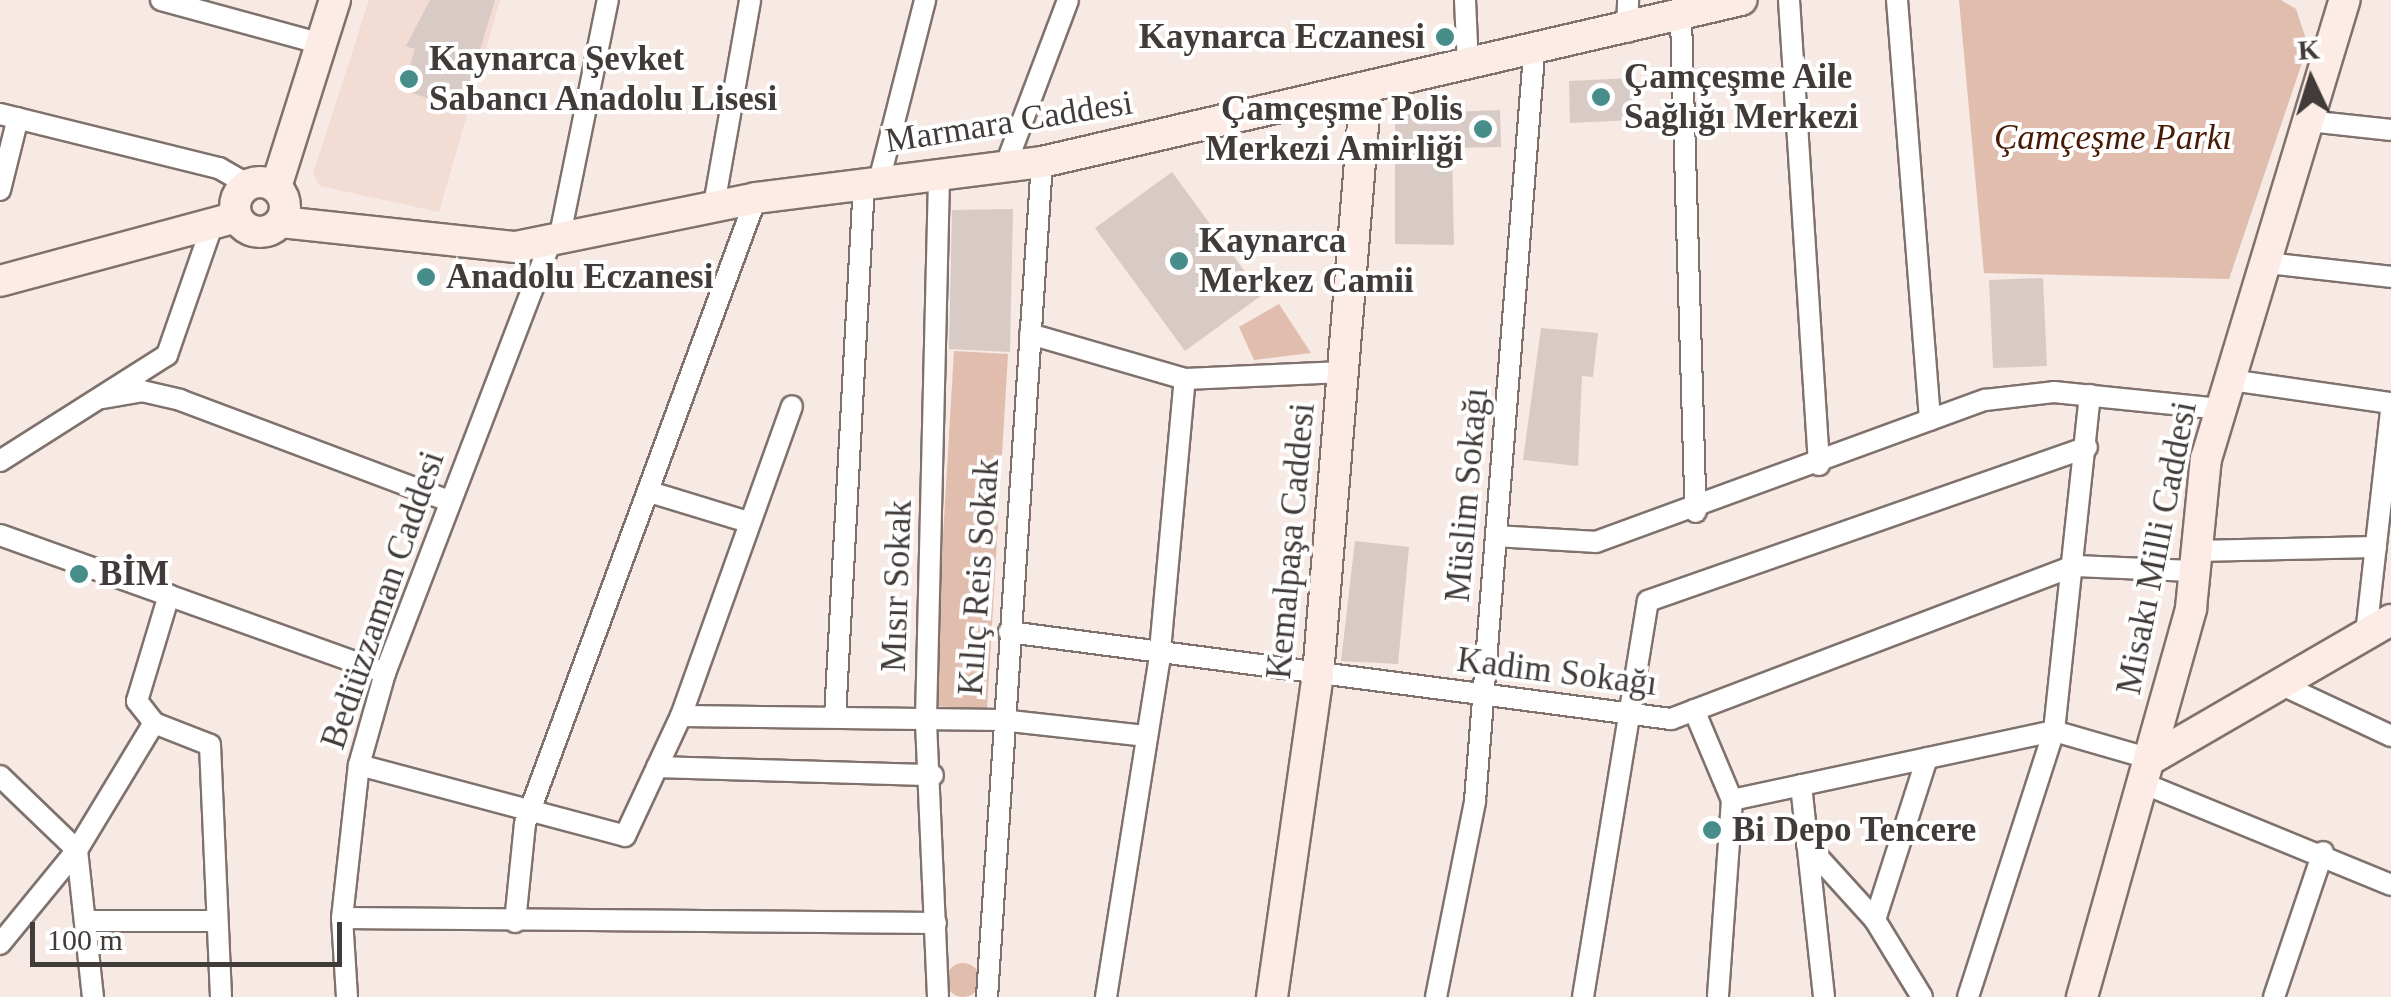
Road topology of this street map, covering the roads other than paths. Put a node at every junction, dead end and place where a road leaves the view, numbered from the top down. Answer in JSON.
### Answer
{"nodes":[{"id":1,"x":160,"y":0,"type":"edge"},
{"id":2,"x":335,"y":0,"type":"edge"},
{"id":3,"x":608,"y":0,"type":"edge"},
{"id":4,"x":750,"y":0,"type":"edge"},
{"id":5,"x":925,"y":0,"type":"edge"},
{"id":6,"x":1464,"y":0,"type":"edge"},
{"id":7,"x":1628,"y":0,"type":"edge"},
{"id":8,"x":1741,"y":0,"type":"edge"},
{"id":9,"x":1788,"y":0,"type":"edge"},
{"id":10,"x":1896,"y":0,"type":"edge"},
{"id":11,"x":1071,"y":1,"type":"edge"},
{"id":12,"x":2339,"y":2,"type":"edge"},
{"id":13,"x":1680,"y":19,"type":"junction"},
{"id":14,"x":1628,"y":32,"type":"junction"},
{"id":15,"x":322,"y":44,"type":"junction"},
{"id":16,"x":1534,"y":54,"type":"junction"},
{"id":17,"x":1468,"y":66,"type":"junction"},
{"id":18,"x":1366,"y":90,"type":"junction"},
{"id":19,"x":9,"y":116,"type":"edge"},
{"id":20,"x":2308,"y":121,"type":"junction"},
{"id":21,"x":2391,"y":130,"type":"edge"},
{"id":22,"x":1042,"y":162,"type":"junction"},
{"id":23,"x":1005,"y":167,"type":"junction"},
{"id":24,"x":939,"y":177,"type":"junction"},
{"id":25,"x":872,"y":182,"type":"junction"},
{"id":26,"x":262,"y":186,"type":"junction"},
{"id":27,"x":0,"y":190,"type":"edge"},
{"id":28,"x":756,"y":198,"type":"junction"},
{"id":29,"x":714,"y":205,"type":"junction"},
{"id":30,"x":225,"y":220,"type":"junction"},
{"id":31,"x":281,"y":222,"type":"junction"},
{"id":32,"x":556,"y":237,"type":"junction"},
{"id":33,"x":2267,"y":263,"type":"junction"},
{"id":34,"x":2391,"y":277,"type":"edge"},
{"id":35,"x":0,"y":281,"type":"edge"},
{"id":36,"x":1030,"y":334,"type":"junction"},
{"id":37,"x":167,"y":356,"type":"junction"},
{"id":38,"x":1343,"y":372,"type":"junction"},
{"id":39,"x":1185,"y":379,"type":"junction"},
{"id":40,"x":2231,"y":380,"type":"junction"},
{"id":41,"x":2090,"y":395,"type":"junction"},
{"id":42,"x":103,"y":398,"type":"junction"},
{"id":43,"x":180,"y":400,"type":"junction"},
{"id":44,"x":792,"y":406,"type":"dead end"},
{"id":45,"x":2391,"y":406,"type":"edge"},
{"id":46,"x":2222,"y":410,"type":"junction"},
{"id":47,"x":1930,"y":420,"type":"junction"},
{"id":48,"x":2086,"y":447,"type":"junction"},
{"id":49,"x":0,"y":460,"type":"edge"},
{"id":50,"x":1818,"y":465,"type":"junction"},
{"id":51,"x":650,"y":492,"type":"junction"},
{"id":52,"x":449,"y":501,"type":"junction"},
{"id":53,"x":1696,"y":512,"type":"junction"},
{"id":54,"x":748,"y":522,"type":"junction"},
{"id":55,"x":0,"y":535,"type":"edge"},
{"id":56,"x":1496,"y":536,"type":"junction"},
{"id":57,"x":2376,"y":547,"type":"junction"},
{"id":58,"x":2194,"y":561,"type":"junction"},
{"id":59,"x":2074,"y":566,"type":"junction"},
{"id":60,"x":169,"y":595,"type":"junction"},
{"id":61,"x":2378,"y":627,"type":"edge"},
{"id":62,"x":1010,"y":632,"type":"junction"},
{"id":63,"x":1160,"y":652,"type":"junction"},
{"id":64,"x":385,"y":673,"type":"junction"},
{"id":65,"x":1318,"y":675,"type":"junction"},
{"id":66,"x":2280,"y":684,"type":"junction"},
{"id":67,"x":1484,"y":696,"type":"junction"},
{"id":68,"x":1694,"y":710,"type":"junction"},
{"id":69,"x":681,"y":716,"type":"junction"},
{"id":70,"x":835,"y":717,"type":"junction"},
{"id":71,"x":1631,"y":717,"type":"junction"},
{"id":72,"x":926,"y":718,"type":"junction"},
{"id":73,"x":1001,"y":720,"type":"junction"},
{"id":74,"x":154,"y":723,"type":"junction"},
{"id":75,"x":2054,"y":730,"type":"junction"},
{"id":76,"x":1147,"y":736,"type":"junction"},
{"id":77,"x":2391,"y":736,"type":"edge"},
{"id":78,"x":1927,"y":758,"type":"junction"},
{"id":79,"x":359,"y":765,"type":"junction"},
{"id":80,"x":657,"y":768,"type":"junction"},
{"id":81,"x":2148,"y":771,"type":"junction"},
{"id":82,"x":933,"y":775,"type":"junction"},
{"id":83,"x":0,"y":776,"type":"edge"},
{"id":84,"x":1801,"y":785,"type":"junction"},
{"id":85,"x":1732,"y":800,"type":"junction"},
{"id":86,"x":536,"y":812,"type":"junction"},
{"id":87,"x":1807,"y":845,"type":"junction"},
{"id":88,"x":77,"y":850,"type":"junction"},
{"id":89,"x":2323,"y":852,"type":"junction"},
{"id":90,"x":2391,"y":885,"type":"edge"},
{"id":91,"x":342,"y":918,"type":"junction"},
{"id":92,"x":1875,"y":920,"type":"junction"},
{"id":93,"x":88,"y":921,"type":"junction"},
{"id":94,"x":214,"y":922,"type":"junction"},
{"id":95,"x":515,"y":922,"type":"junction"},
{"id":96,"x":936,"y":922,"type":"junction"},
{"id":97,"x":0,"y":944,"type":"edge"},
{"id":98,"x":93,"y":997,"type":"edge"},
{"id":99,"x":221,"y":997,"type":"edge"},
{"id":100,"x":347,"y":997,"type":"edge"},
{"id":101,"x":938,"y":997,"type":"edge"},
{"id":102,"x":987,"y":997,"type":"edge"},
{"id":103,"x":1106,"y":997,"type":"edge"},
{"id":104,"x":1272,"y":997,"type":"edge"},
{"id":105,"x":1436,"y":997,"type":"edge"},
{"id":106,"x":1582,"y":997,"type":"edge"},
{"id":107,"x":1718,"y":997,"type":"edge"},
{"id":108,"x":1824,"y":997,"type":"edge"},
{"id":109,"x":1922,"y":997,"type":"edge"},
{"id":110,"x":1968,"y":997,"type":"edge"},
{"id":111,"x":2082,"y":997,"type":"edge"},
{"id":112,"x":2274,"y":997,"type":"edge"}],
"edges":[{"from":1,"to":15,"type":"street"},
{"from":2,"to":15,"type":"street"},
{"from":3,"to":32,"type":"street","name":"Bediüzzaman Caddesi"},
{"from":4,"to":29,"type":"street"},
{"from":5,"to":25,"type":"street"},
{"from":6,"to":17,"type":"street"},
{"from":7,"to":14,"type":"street"},
{"from":8,"to":13,"type":"street","name":"Marmara Caddesi"},
{"from":9,"to":50,"type":"street"},
{"from":10,"to":47,"type":"street"},
{"from":11,"to":23,"type":"street"},
{"from":12,"to":20,"type":"street","name":"Misakı Milli Caddesi"},
{"from":13,"to":14,"type":"street","name":"Marmara Caddesi"},
{"from":13,"to":53,"type":"street"},
{"from":14,"to":16,"type":"street","name":"Marmara Caddesi"},
{"from":15,"to":26,"type":"street"},
{"from":16,"to":17,"type":"street","name":"Marmara Caddesi"},
{"from":16,"to":56,"type":"street","name":"Müslim Sokağı"},
{"from":17,"to":18,"type":"street","name":"Marmara Caddesi"},
{"from":18,"to":22,"type":"street","name":"Marmara Caddesi"},
{"from":18,"to":38,"type":"street","name":"Kemalpaşa Caddesi"},
{"from":19,"to":26,"type":"street"},
{"from":19,"to":27,"type":"street"},
{"from":20,"to":21,"type":"street"},
{"from":20,"to":33,"type":"street","name":"Misakı Milli Caddesi"},
{"from":22,"to":23,"type":"street","name":"Marmara Caddesi"},
{"from":22,"to":36,"type":"street","name":"Kılıç Reis Sokak"},
{"from":23,"to":24,"type":"street","name":"Marmara Caddesi"},
{"from":24,"to":25,"type":"street","name":"Marmara Caddesi"},
{"from":24,"to":72,"type":"street","name":"Mısır Sokak"},
{"from":25,"to":28,"type":"street","name":"Marmara Caddesi"},
{"from":25,"to":70,"type":"street"},
{"from":26,"to":30,"type":"street"},
{"from":26,"to":31,"type":"street"},
{"from":28,"to":29,"type":"street","name":"Marmara Caddesi"},
{"from":28,"to":51,"type":"street"},
{"from":29,"to":32,"type":"street","name":"Marmara Caddesi"},
{"from":30,"to":31,"type":"street","name":"Marmara Caddesi"},
{"from":30,"to":35,"type":"street"},
{"from":30,"to":37,"type":"street"},
{"from":31,"to":32,"type":"street","name":"Marmara Caddesi"},
{"from":32,"to":52,"type":"street","name":"Bediüzzaman Caddesi"},
{"from":33,"to":34,"type":"street"},
{"from":33,"to":40,"type":"street","name":"Misakı Milli Caddesi"},
{"from":36,"to":39,"type":"street"},
{"from":36,"to":62,"type":"street","name":"Kılıç Reis Sokak"},
{"from":37,"to":42,"type":"street"},
{"from":37,"to":43,"type":"street"},
{"from":38,"to":39,"type":"street"},
{"from":38,"to":65,"type":"street","name":"Kemalpaşa Caddesi"},
{"from":39,"to":63,"type":"street"},
{"from":40,"to":45,"type":"street"},
{"from":40,"to":46,"type":"street","name":"Misakı Milli Caddesi"},
{"from":41,"to":46,"type":"street"},
{"from":41,"to":47,"type":"street"},
{"from":41,"to":48,"type":"street"},
{"from":42,"to":43,"type":"street"},
{"from":42,"to":49,"type":"street"},
{"from":43,"to":52,"type":"street"},
{"from":44,"to":54,"type":"street"},
{"from":45,"to":57,"type":"street"},
{"from":46,"to":58,"type":"street","name":"Misakı Milli Caddesi"},
{"from":47,"to":50,"type":"street"},
{"from":48,"to":59,"type":"street"},
{"from":48,"to":71,"type":"street"},
{"from":50,"to":53,"type":"street"},
{"from":51,"to":54,"type":"street"},
{"from":51,"to":86,"type":"street"},
{"from":52,"to":64,"type":"street","name":"Bediüzzaman Caddesi"},
{"from":53,"to":56,"type":"street"},
{"from":54,"to":69,"type":"street"},
{"from":55,"to":60,"type":"street"},
{"from":56,"to":67,"type":"street","name":"Müslim Sokağı"},
{"from":57,"to":58,"type":"street","name":"Kadim Sokağı"},
{"from":57,"to":61,"type":"street"},
{"from":58,"to":59,"type":"street","name":"Kadim Sokağı"},
{"from":58,"to":81,"type":"street","name":"Misakı Milli Caddesi"},
{"from":59,"to":68,"type":"street","name":"Kadim Sokağı"},
{"from":59,"to":75,"type":"street"},
{"from":60,"to":64,"type":"street"},
{"from":60,"to":74,"type":"street"},
{"from":61,"to":66,"type":"street"},
{"from":62,"to":63,"type":"street","name":"Kadim Sokağı"},
{"from":62,"to":73,"type":"street","name":"Kılıç Reis Sokak"},
{"from":63,"to":65,"type":"street","name":"Kadim Sokağı"},
{"from":63,"to":76,"type":"street"},
{"from":64,"to":79,"type":"street","name":"Bediüzzaman Caddesi"},
{"from":65,"to":67,"type":"street","name":"Kadim Sokağı"},
{"from":65,"to":104,"type":"street","name":"Kemalpaşa Caddesi"},
{"from":66,"to":77,"type":"street"},
{"from":66,"to":81,"type":"street"},
{"from":67,"to":71,"type":"street","name":"Kadim Sokağı"},
{"from":67,"to":105,"type":"street","name":"Müslim Sokağı"},
{"from":68,"to":71,"type":"street","name":"Kadim Sokağı"},
{"from":68,"to":85,"type":"street"},
{"from":69,"to":70,"type":"street"},
{"from":69,"to":80,"type":"street"},
{"from":70,"to":72,"type":"street"},
{"from":71,"to":106,"type":"street"},
{"from":72,"to":73,"type":"street"},
{"from":72,"to":82,"type":"street","name":"Mısır Sokak"},
{"from":73,"to":76,"type":"street"},
{"from":73,"to":102,"type":"street","name":"Kılıç Reis Sokak"},
{"from":74,"to":88,"type":"street"},
{"from":74,"to":94,"type":"street"},
{"from":75,"to":78,"type":"street"},
{"from":75,"to":81,"type":"street"},
{"from":75,"to":110,"type":"street"},
{"from":76,"to":103,"type":"street"},
{"from":78,"to":84,"type":"street"},
{"from":78,"to":92,"type":"street"},
{"from":79,"to":86,"type":"street"},
{"from":79,"to":91,"type":"street","name":"Bediüzzaman Caddesi"},
{"from":80,"to":82,"type":"street"},
{"from":80,"to":86,"type":"street"},
{"from":81,"to":89,"type":"street"},
{"from":81,"to":111,"type":"street","name":"Misakı Milli Caddesi"},
{"from":82,"to":96,"type":"street","name":"Mısır Sokak"},
{"from":83,"to":88,"type":"street"},
{"from":84,"to":85,"type":"street"},
{"from":84,"to":87,"type":"street"},
{"from":85,"to":107,"type":"street"},
{"from":86,"to":95,"type":"street"},
{"from":87,"to":92,"type":"street"},
{"from":87,"to":108,"type":"street"},
{"from":88,"to":93,"type":"street"},
{"from":88,"to":97,"type":"street"},
{"from":89,"to":90,"type":"street"},
{"from":89,"to":112,"type":"street"},
{"from":91,"to":95,"type":"street"},
{"from":91,"to":100,"type":"street","name":"Bediüzzaman Caddesi"},
{"from":92,"to":109,"type":"street"},
{"from":93,"to":94,"type":"street"},
{"from":93,"to":98,"type":"street"},
{"from":94,"to":99,"type":"street"},
{"from":95,"to":96,"type":"street"},
{"from":96,"to":101,"type":"street","name":"Mısır Sokak"}]}
